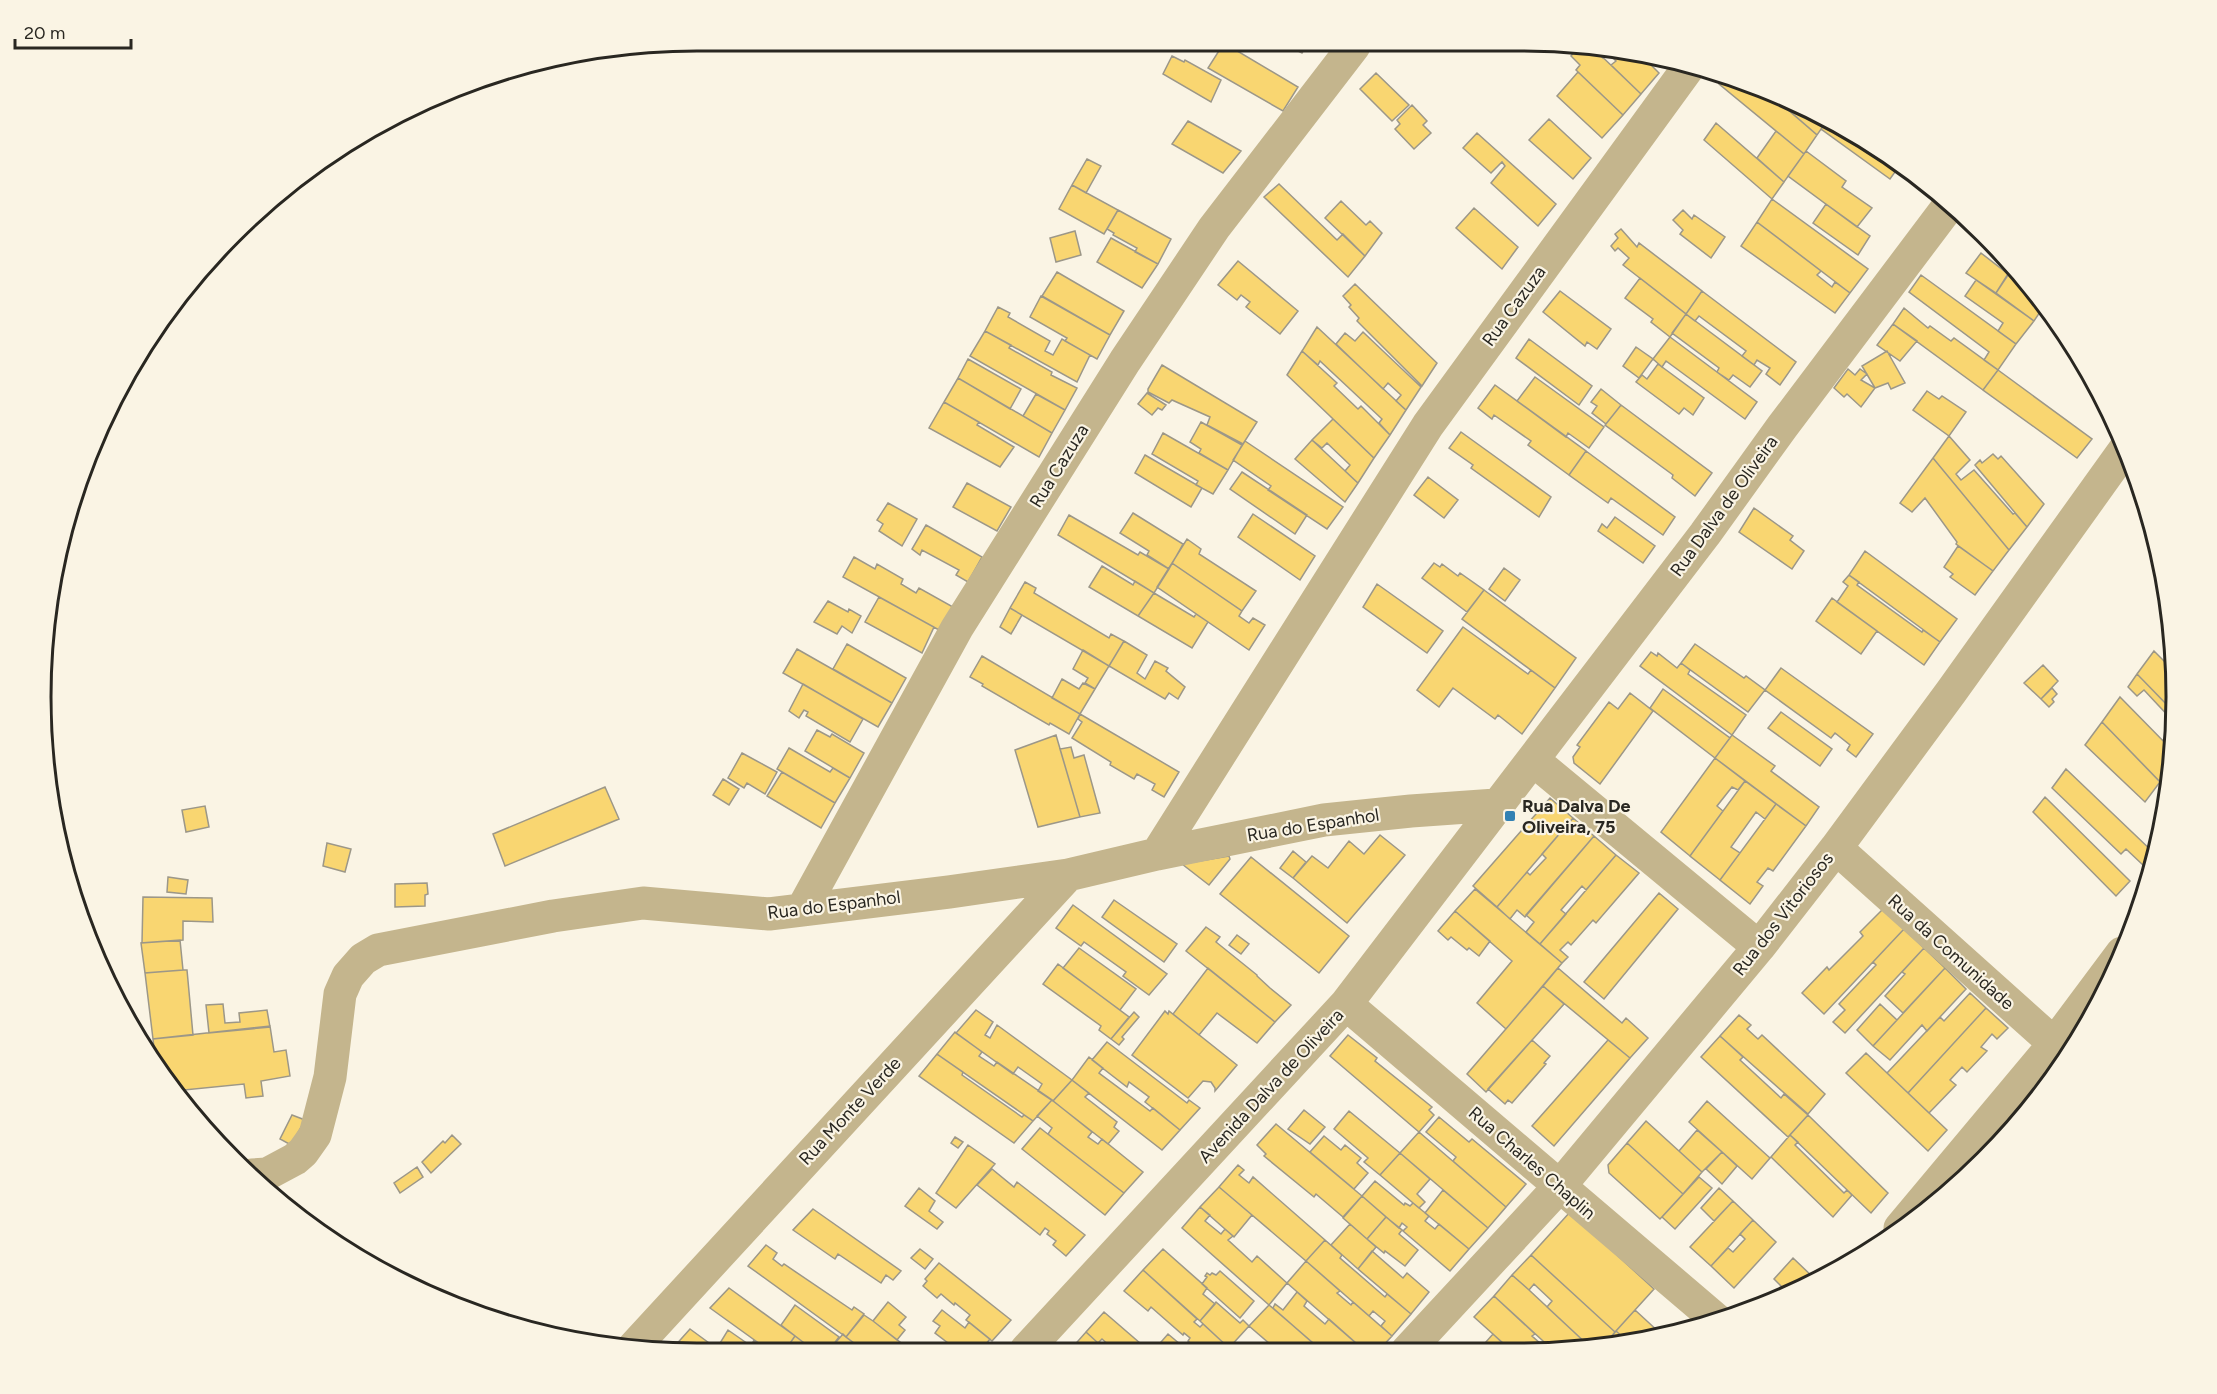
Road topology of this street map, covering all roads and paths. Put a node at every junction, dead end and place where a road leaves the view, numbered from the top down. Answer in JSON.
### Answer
{"nodes":[{"id":1,"x":1350,"y":51,"type":"edge"},
{"id":2,"x":1685,"y":72,"type":"edge"},
{"id":3,"x":1945,"y":210,"type":"edge"},
{"id":4,"x":2120,"y":457,"type":"edge"},
{"id":5,"x":1533,"y":760,"type":"junction"},
{"id":6,"x":1497,"y":805,"type":"junction"},
{"id":7,"x":1836,"y":848,"type":"junction"},
{"id":8,"x":1157,"y":854,"type":"junction"},
{"id":9,"x":1068,"y":875,"type":"junction"},
{"id":10,"x":802,"y":910,"type":"junction"},
{"id":11,"x":1759,"y":947,"type":"junction"},
{"id":12,"x":1347,"y":1004,"type":"junction"},
{"id":13,"x":2082,"y":1015,"type":"edge"},
{"id":14,"x":2060,"y":1049,"type":"edge"},
{"id":15,"x":261,"y":1174,"type":"edge"},
{"id":16,"x":1559,"y":1187,"type":"junction"},
{"id":17,"x":1924,"y":1201,"type":"edge"},
{"id":18,"x":1710,"y":1314,"type":"edge"},
{"id":19,"x":640,"y":1340,"type":"edge"},
{"id":20,"x":1032,"y":1343,"type":"edge"},
{"id":21,"x":1414,"y":1343,"type":"edge"}],
"edges":[{"from":1,"to":10,"type":"street","name":"Rua Cazuza"},
{"from":2,"to":8,"type":"street","name":"Rua Cazuza"},
{"from":3,"to":5,"type":"street","name":"Rua Dalva de Oliveira"},
{"from":4,"to":7,"type":"street","name":"Rua dos Vitoriosos"},
{"from":5,"to":6,"type":"street","name":"Rua Dalva de Oliveira"},
{"from":5,"to":11,"type":"street"},
{"from":6,"to":8,"type":"street","name":"Rua do Espanhol"},
{"from":6,"to":12,"type":"street","name":"Avenida Dalva de Oliveira"},
{"from":7,"to":11,"type":"street","name":"Rua dos Vitoriosos"},
{"from":7,"to":14,"type":"street","name":"Rua da Comunidade"},
{"from":8,"to":9,"type":"street","name":"Rua do Espanhol"},
{"from":9,"to":10,"type":"street","name":"Rua do Espanhol"},
{"from":9,"to":19,"type":"street","name":"Rua Monte Verde"},
{"from":10,"to":15,"type":"street","name":"Rua do Espanhol"},
{"from":11,"to":16,"type":"street","name":"Rua dos Vitoriosos"},
{"from":12,"to":16,"type":"street","name":"Rua Charles Chaplin"},
{"from":12,"to":20,"type":"street","name":"Avenida Dalva de Oliveira"},
{"from":13,"to":14,"type":"street"},
{"from":14,"to":17,"type":"street"},
{"from":16,"to":18,"type":"street","name":"Rua Charles Chaplin"},
{"from":16,"to":21,"type":"street","name":"Rua dos Vitoriosos"}]}
